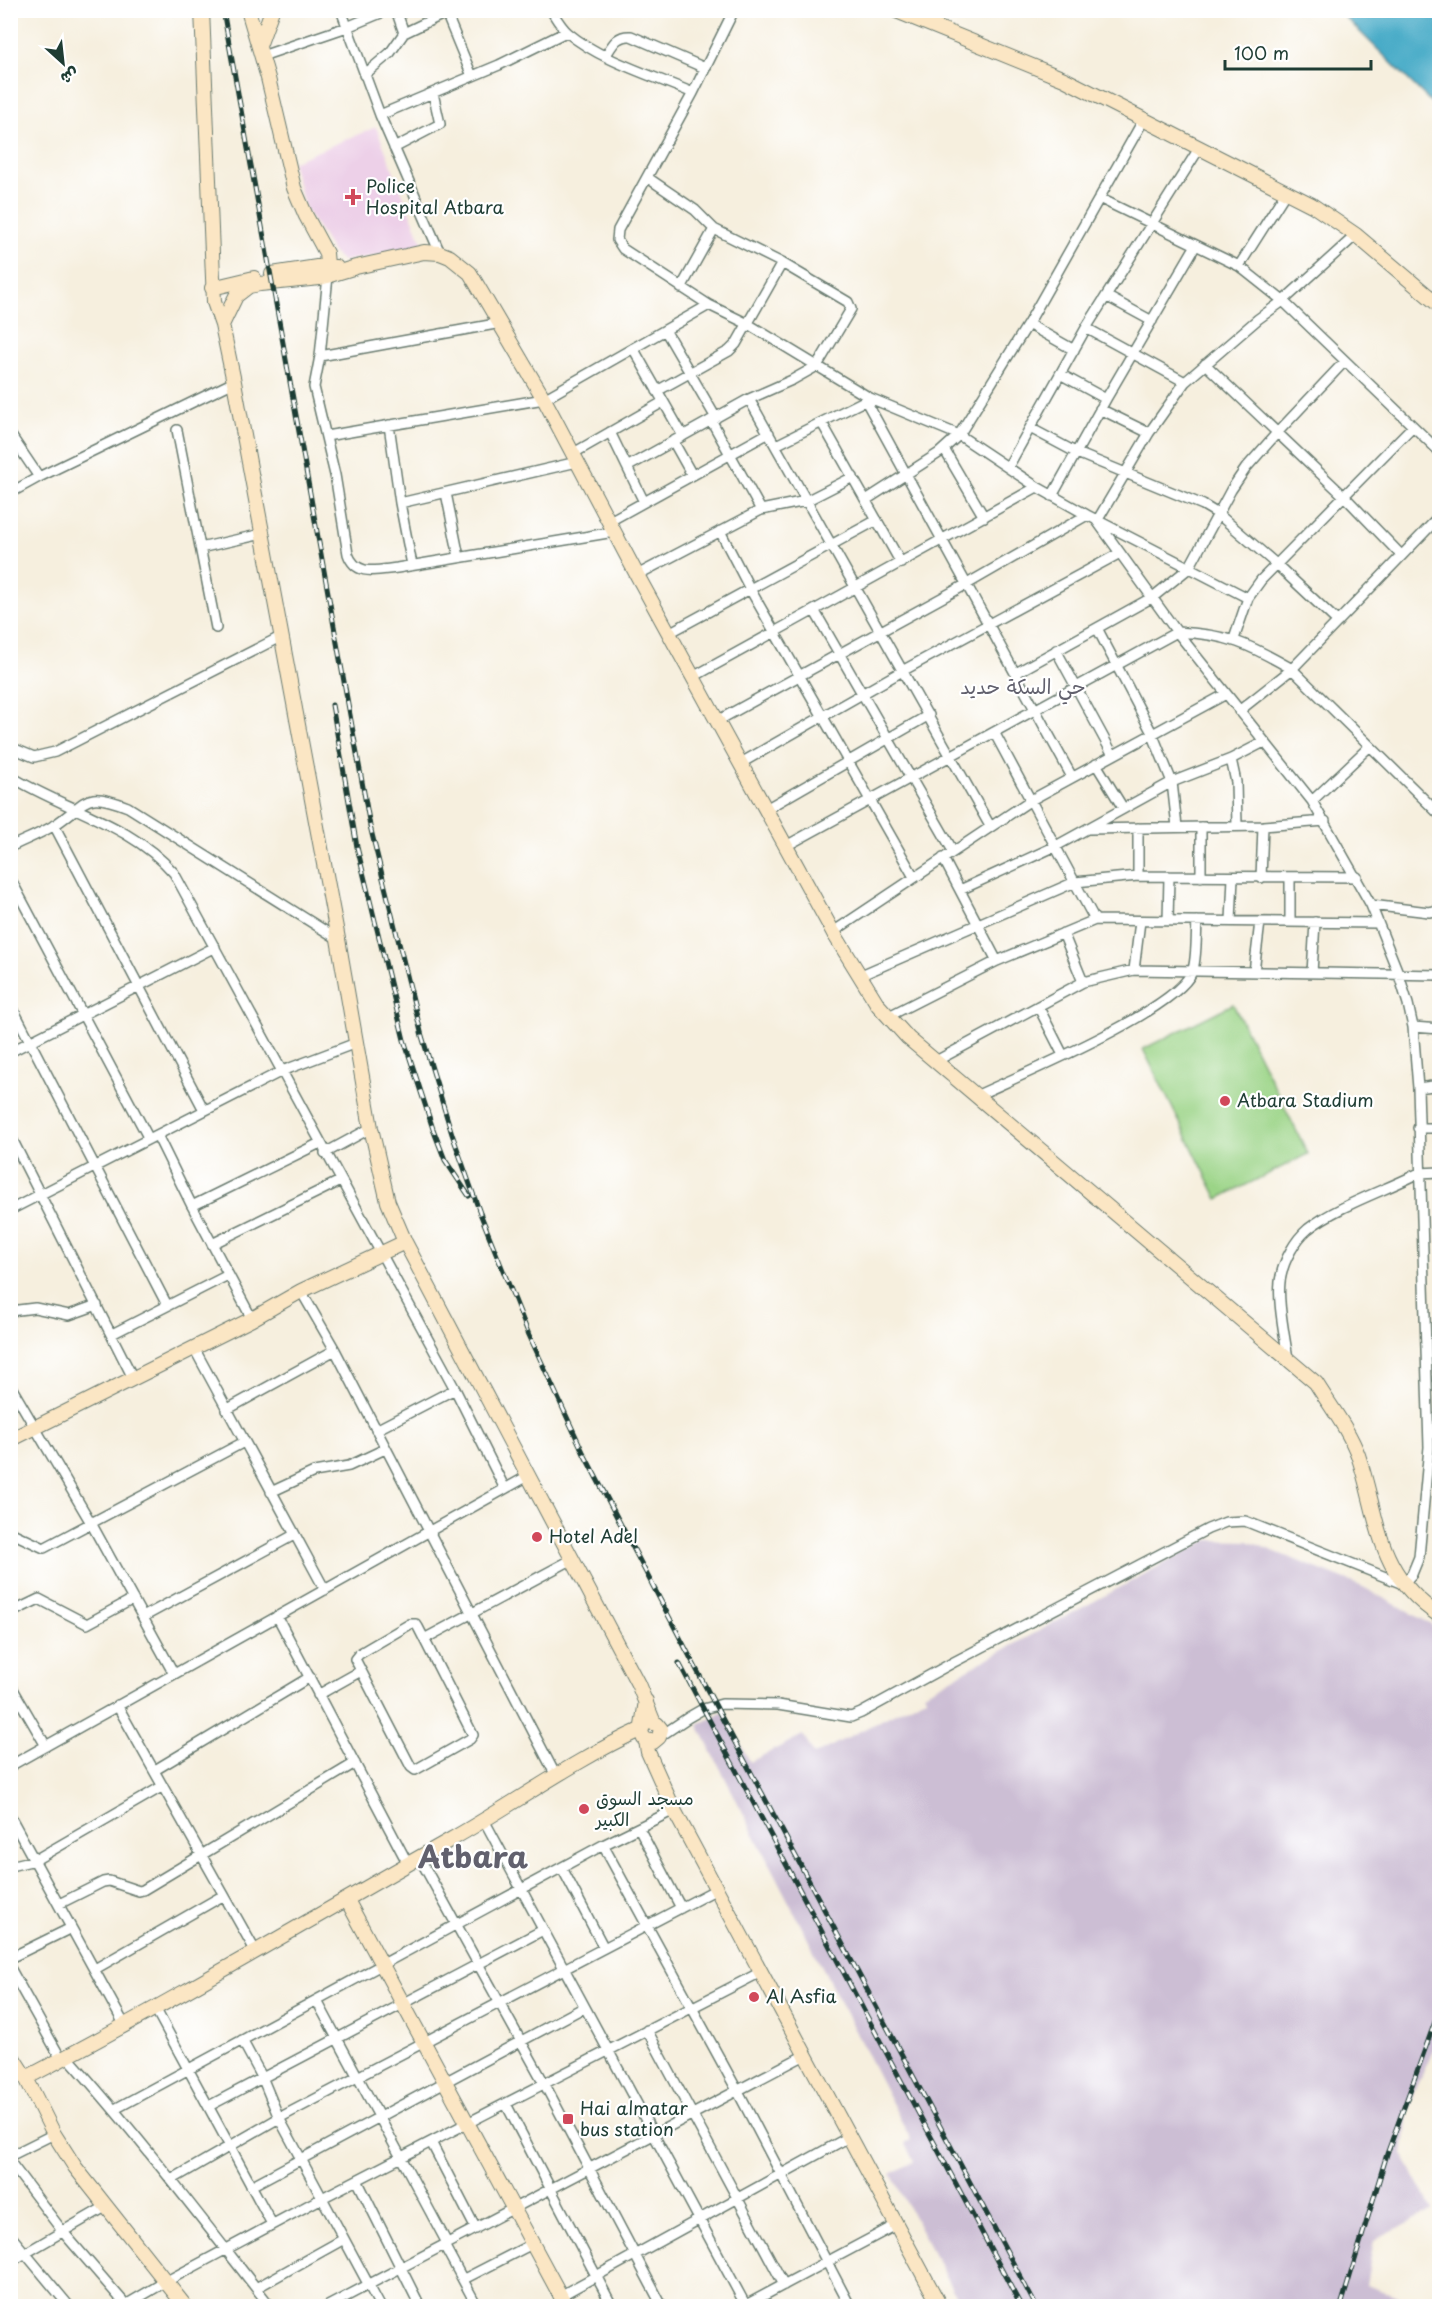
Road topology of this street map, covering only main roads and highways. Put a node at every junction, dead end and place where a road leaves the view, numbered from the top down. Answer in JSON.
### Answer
{"nodes":[{"id":1,"x":202,"y":10,"type":"edge"},
{"id":2,"x":248,"y":10,"type":"edge"},
{"id":3,"x":272,"y":10,"type":"edge"},
{"id":4,"x":894,"y":10,"type":"edge"},
{"id":5,"x":261,"y":51,"type":"junction"},
{"id":6,"x":328,"y":271,"type":"junction"},
{"id":7,"x":212,"y":288,"type":"junction"},
{"id":8,"x":1440,"y":306,"type":"edge"},
{"id":9,"x":222,"y":324,"type":"junction"},
{"id":10,"x":405,"y":1242,"type":"junction"},
{"id":11,"x":10,"y":1440,"type":"edge"},
{"id":12,"x":1440,"y":1616,"type":"edge"},
{"id":13,"x":651,"y":1732,"type":"junction"},
{"id":14,"x":347,"y":1900,"type":"junction"},
{"id":15,"x":10,"y":2053,"type":"edge"},
{"id":16,"x":19,"y":2071,"type":"edge"},
{"id":17,"x":563,"y":2301,"type":"edge"},
{"id":18,"x":185,"y":2307,"type":"edge"},
{"id":19,"x":940,"y":2307,"type":"edge"}],
"edges":[{"from":1,"to":7,"type":"main road"},
{"from":2,"to":5,"type":"main road"},
{"from":3,"to":5,"type":"main road"},
{"from":4,"to":8,"type":"main road"},
{"from":5,"to":6,"type":"main road"},
{"from":6,"to":7,"type":"main road"},
{"from":6,"to":9,"type":"main road"},
{"from":6,"to":12,"type":"main road"},
{"from":7,"to":9,"type":"main road"},
{"from":9,"to":10,"type":"main road"},
{"from":10,"to":11,"type":"main road"},
{"from":10,"to":13,"type":"main road"},
{"from":13,"to":14,"type":"main road"},
{"from":13,"to":19,"type":"main road"},
{"from":14,"to":16,"type":"main road"},
{"from":14,"to":17,"type":"main road"},
{"from":15,"to":16,"type":"main road"},
{"from":16,"to":18,"type":"main road"}]}
